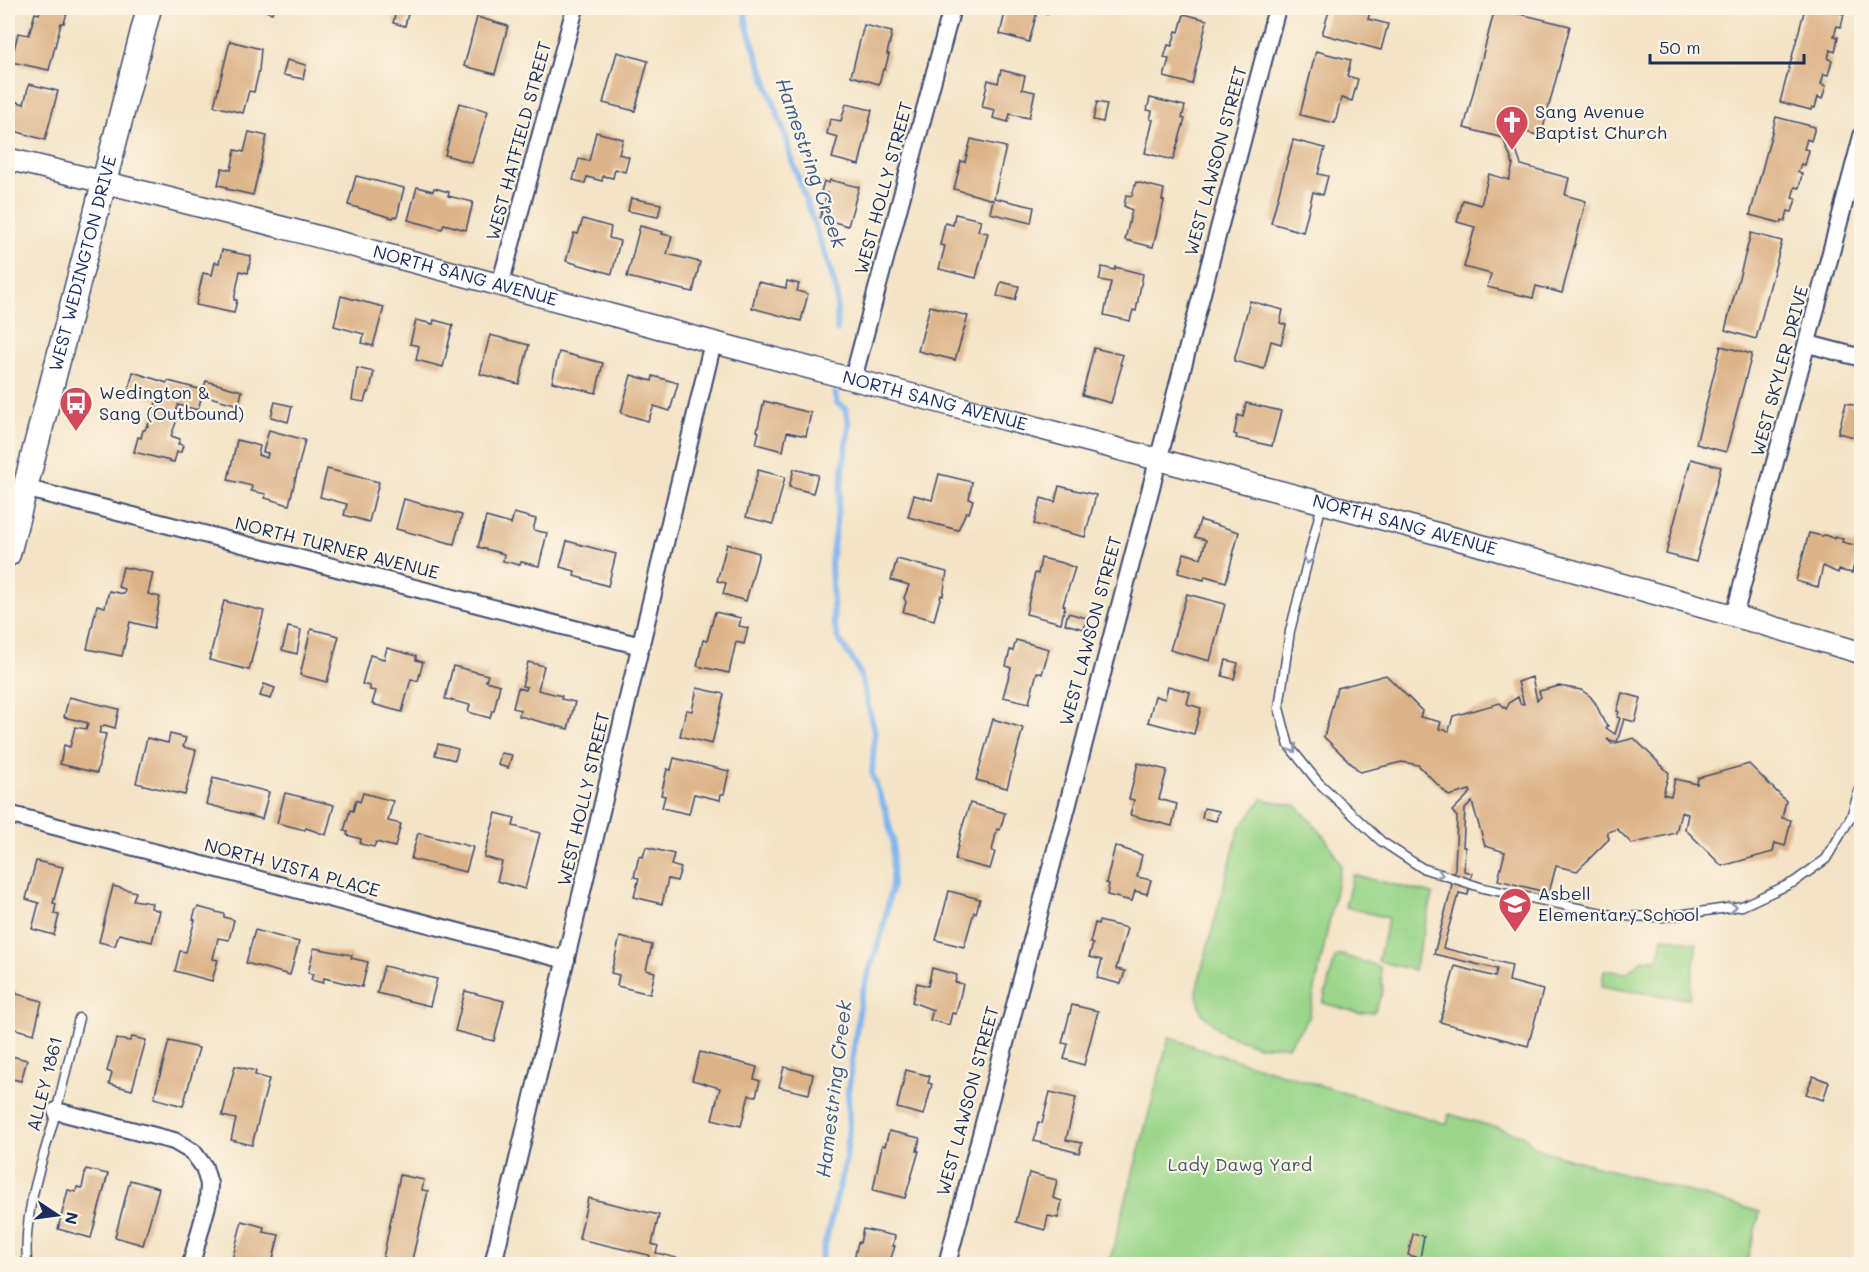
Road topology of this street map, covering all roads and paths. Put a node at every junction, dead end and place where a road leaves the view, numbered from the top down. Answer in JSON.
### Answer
{"nodes":[{"id":1,"x":149,"y":8,"type":"edge"},
{"id":2,"x":575,"y":8,"type":"edge"},
{"id":3,"x":952,"y":8,"type":"edge"},
{"id":4,"x":1276,"y":8,"type":"edge"},
{"id":5,"x":1862,"y":136,"type":"edge"},
{"id":6,"x":8,"y":159,"type":"edge"},
{"id":7,"x":104,"y":182,"type":"junction"},
{"id":8,"x":500,"y":285,"type":"junction"},
{"id":9,"x":713,"y":342,"type":"junction"},
{"id":10,"x":1808,"y":345,"type":"junction"},
{"id":11,"x":1862,"y":358,"type":"edge"},
{"id":12,"x":854,"y":379,"type":"junction"},
{"id":13,"x":1157,"y":459,"type":"junction"},
{"id":14,"x":24,"y":488,"type":"junction"},
{"id":15,"x":1323,"y":504,"type":"junction"},
{"id":16,"x":8,"y":554,"type":"edge"},
{"id":17,"x":1734,"y":616,"type":"junction"},
{"id":18,"x":641,"y":646,"type":"junction"},
{"id":19,"x":1862,"y":653,"type":"edge"},
{"id":20,"x":1862,"y":780,"type":"edge"},
{"id":21,"x":8,"y":814,"type":"edge"},
{"id":22,"x":566,"y":960,"type":"junction"},
{"id":23,"x":79,"y":1018,"type":"dead end"},
{"id":24,"x":56,"y":1111,"type":"junction"},
{"id":25,"x":27,"y":1264,"type":"edge"},
{"id":26,"x":191,"y":1264,"type":"edge"},
{"id":27,"x":493,"y":1264,"type":"edge"},
{"id":28,"x":947,"y":1264,"type":"edge"}],
"edges":[{"from":1,"to":7,"type":"main road","name":"WEST WEDINGTON DRIVE"},
{"from":2,"to":8,"type":"street","name":"WEST HATFIELD STREET"},
{"from":3,"to":12,"type":"street","name":"WEST HOLLY STREET"},
{"from":4,"to":13,"type":"street","name":"WEST LAWSON STREET"},
{"from":5,"to":10,"type":"street","name":"WEST SKYLER DRIVE"},
{"from":6,"to":7,"type":"street","name":"NORTH SANG AVENUE"},
{"from":7,"to":8,"type":"street","name":"NORTH SANG AVENUE"},
{"from":7,"to":14,"type":"main road","name":"WEST WEDINGTON DRIVE"},
{"from":8,"to":9,"type":"street","name":"NORTH SANG AVENUE"},
{"from":9,"to":12,"type":"street","name":"NORTH SANG AVENUE"},
{"from":9,"to":18,"type":"street","name":"WEST HOLLY STREET"},
{"from":10,"to":11,"type":"street"},
{"from":10,"to":17,"type":"street","name":"WEST SKYLER DRIVE"},
{"from":12,"to":13,"type":"street","name":"NORTH SANG AVENUE"},
{"from":13,"to":15,"type":"street","name":"NORTH SANG AVENUE"},
{"from":13,"to":28,"type":"street","name":"WEST LAWSON STREET"},
{"from":14,"to":16,"type":"main road","name":"WEST WEDINGTON DRIVE"},
{"from":14,"to":18,"type":"street","name":"NORTH TURNER AVENUE"},
{"from":15,"to":17,"type":"street","name":"NORTH SANG AVENUE"},
{"from":15,"to":20,"type":"lane","one_way":true},
{"from":17,"to":19,"type":"street","name":"NORTH SANG AVENUE"},
{"from":18,"to":22,"type":"street","name":"WEST HOLLY STREET"},
{"from":21,"to":22,"type":"street","name":"NORTH VISTA PLACE"},
{"from":22,"to":27,"type":"street","name":"WEST HOLLY STREET"},
{"from":23,"to":24,"type":"lane","name":"ALLEY 1861"},
{"from":24,"to":25,"type":"lane","name":"ALLEY 1861"},
{"from":24,"to":26,"type":"street"}]}
